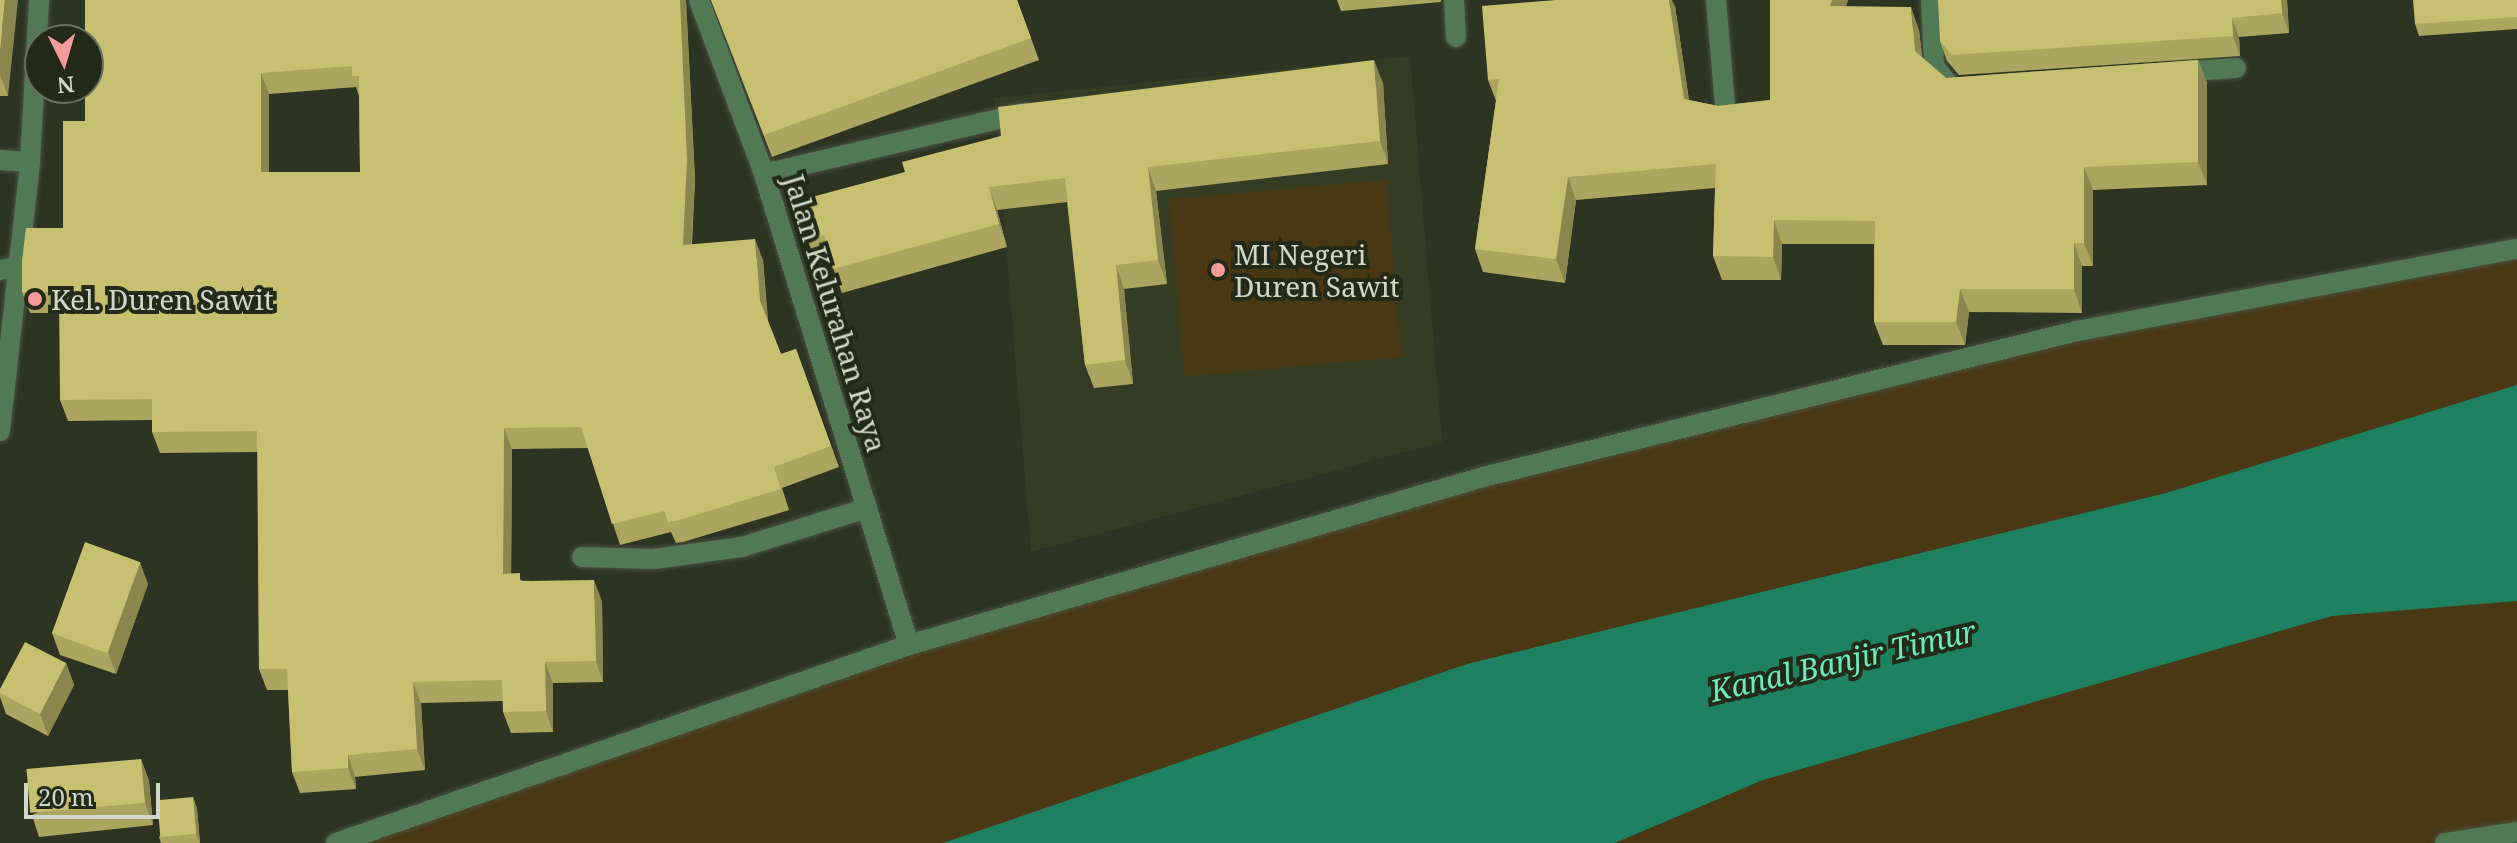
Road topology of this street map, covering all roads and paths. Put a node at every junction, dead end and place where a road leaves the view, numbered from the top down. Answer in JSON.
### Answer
{"nodes":[{"id":1,"x":39,"y":0,"type":"edge"},
{"id":2,"x":699,"y":0,"type":"edge"},
{"id":3,"x":1454,"y":0,"type":"edge"},
{"id":4,"x":1716,"y":0,"type":"edge"},
{"id":5,"x":1931,"y":0,"type":"edge"},
{"id":6,"x":1456,"y":37,"type":"dead end"},
{"id":7,"x":2236,"y":68,"type":"dead end"},
{"id":8,"x":2157,"y":74,"type":"edge"},
{"id":9,"x":1970,"y":87,"type":"edge"},
{"id":10,"x":1041,"y":109,"type":"edge"},
{"id":11,"x":1726,"y":116,"type":"edge"},
{"id":12,"x":0,"y":160,"type":"edge"},
{"id":13,"x":30,"y":162,"type":"junction"},
{"id":14,"x":764,"y":174,"type":"junction"},
{"id":15,"x":2517,"y":249,"type":"edge"},
{"id":16,"x":10,"y":268,"type":"edge"},
{"id":17,"x":0,"y":431,"type":"edge"},
{"id":18,"x":867,"y":508,"type":"junction"},
{"id":19,"x":582,"y":557,"type":"dead end"},
{"id":20,"x":909,"y":645,"type":"junction"},
{"id":21,"x":2517,"y":832,"type":"edge"},
{"id":22,"x":336,"y":843,"type":"edge"},
{"id":23,"x":2445,"y":843,"type":"edge"}],
"edges":[{"from":1,"to":13,"type":"street"},
{"from":2,"to":14,"type":"street","name":"Jalan Kelurahan Raya"},
{"from":3,"to":6,"type":"street"},
{"from":4,"to":11,"type":"street"},
{"from":5,"to":9,"type":"street"},
{"from":7,"to":8,"type":"street"},
{"from":10,"to":14,"type":"street"},
{"from":12,"to":13,"type":"street"},
{"from":13,"to":16,"type":"street"},
{"from":14,"to":18,"type":"street","name":"Jalan Kelurahan Raya"},
{"from":15,"to":20,"type":"street"},
{"from":16,"to":17,"type":"street"},
{"from":18,"to":19,"type":"street"},
{"from":18,"to":20,"type":"street","name":"Jalan Kelurahan Raya"},
{"from":20,"to":22,"type":"street"},
{"from":21,"to":23,"type":"street"}]}
